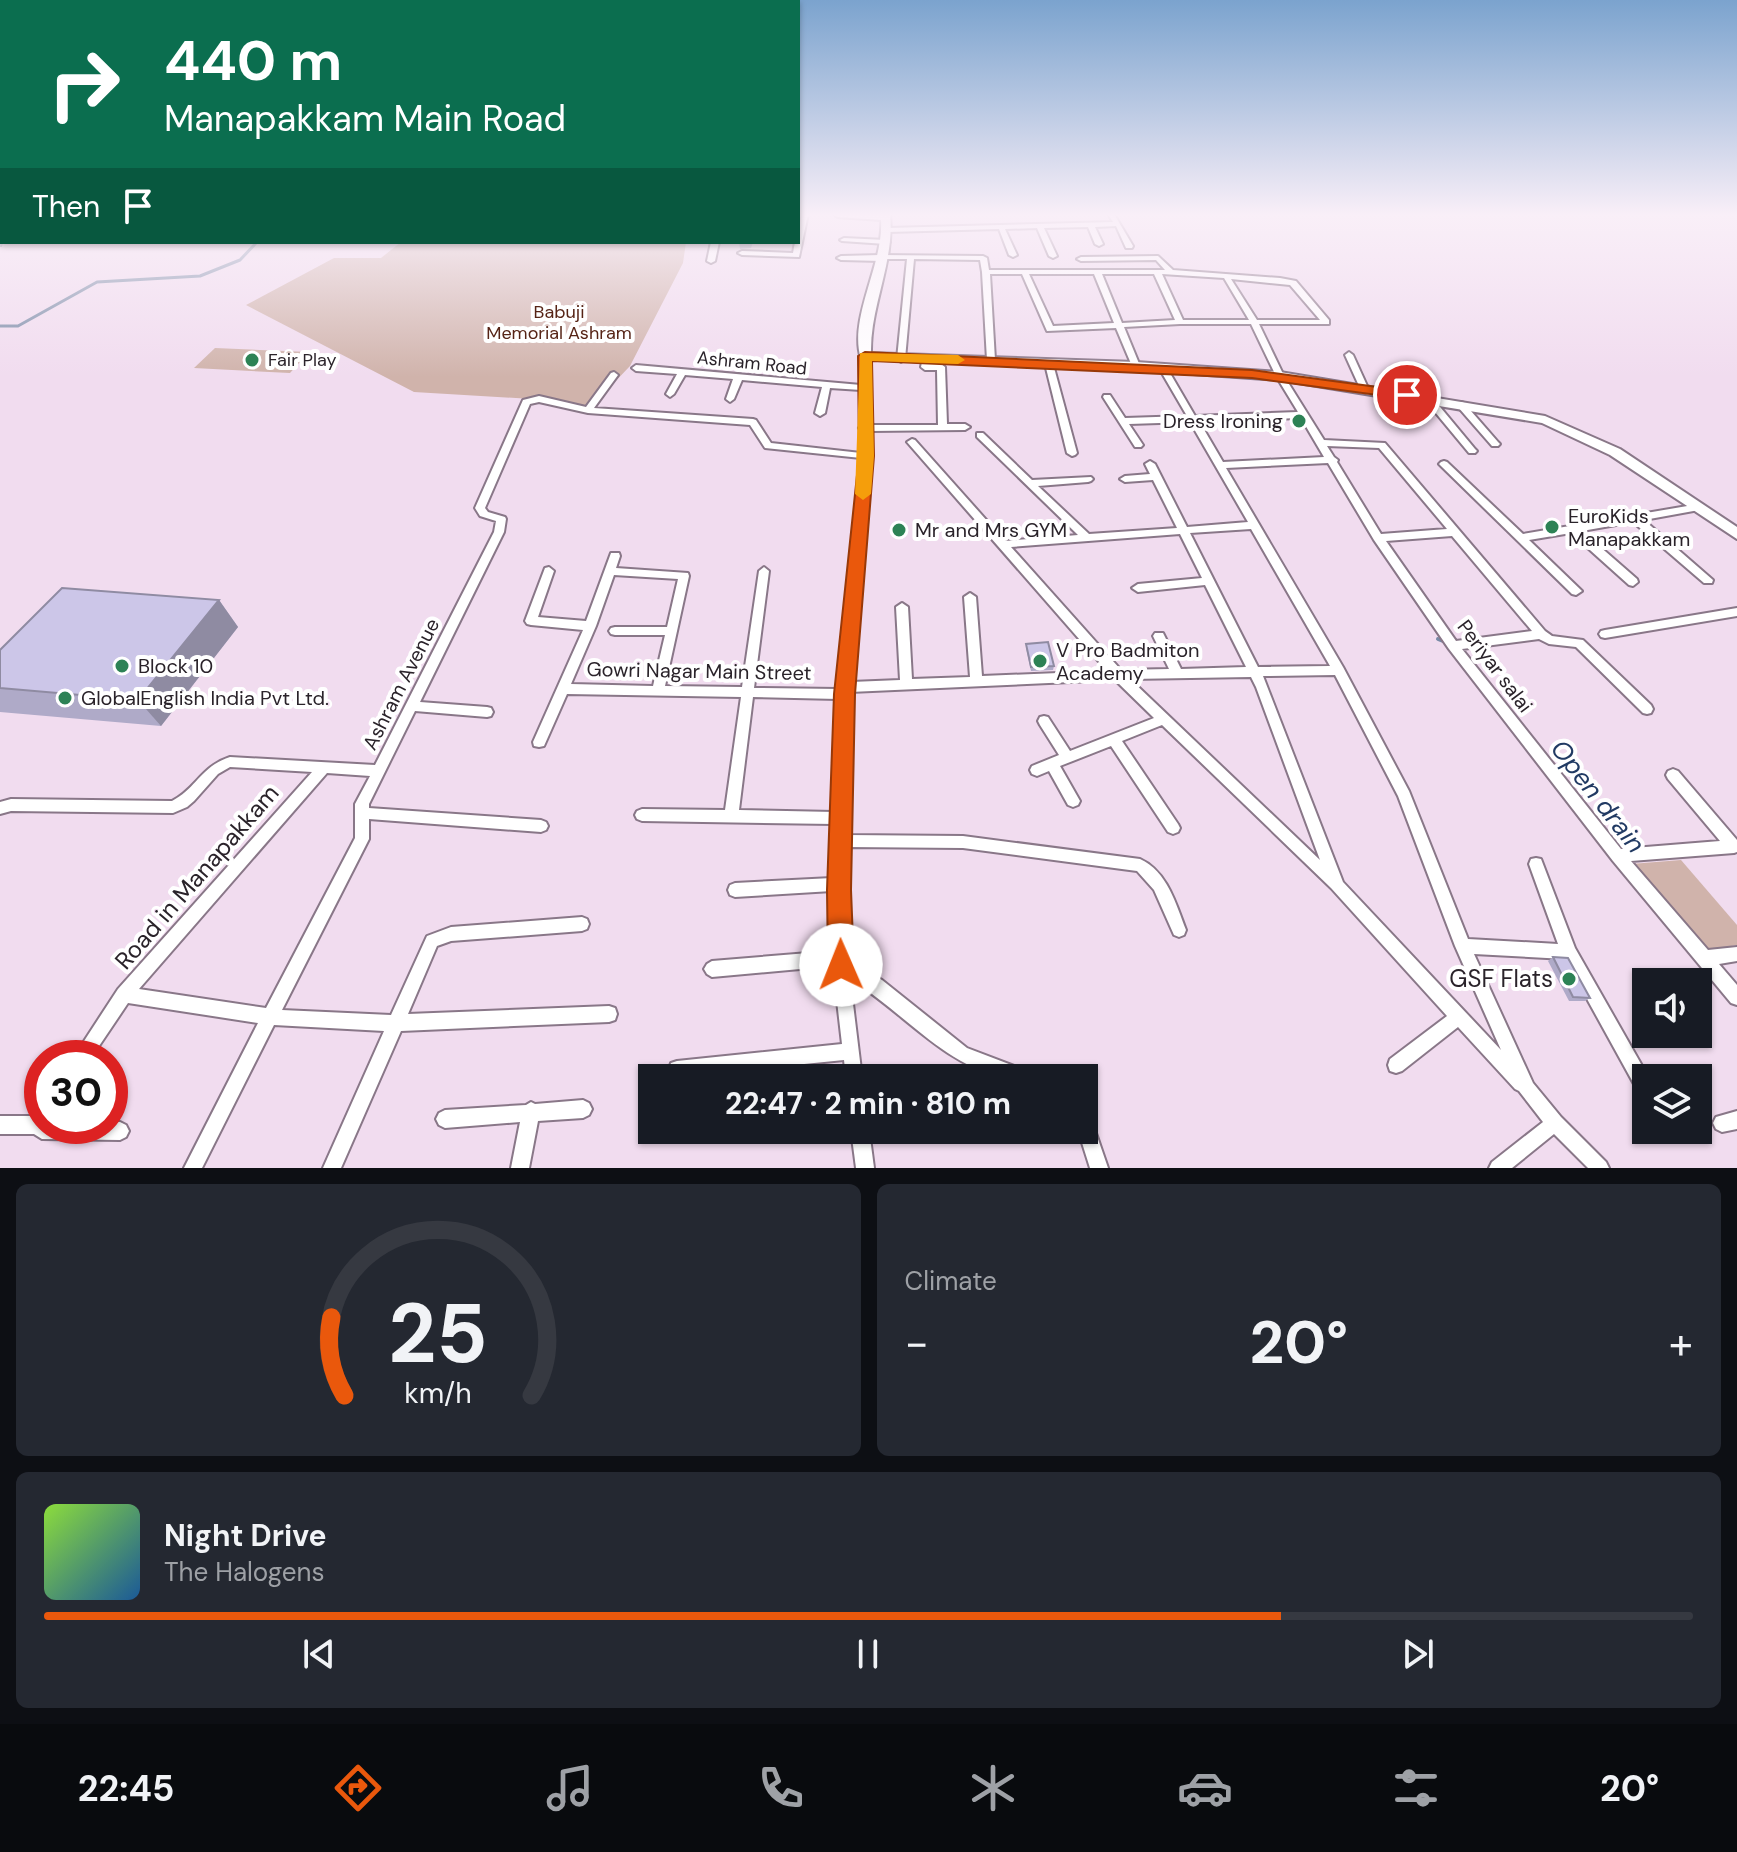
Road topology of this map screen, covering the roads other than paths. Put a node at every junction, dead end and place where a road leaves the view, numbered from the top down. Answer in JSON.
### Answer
{"nodes":[{"id":1,"x":879,"y":269,"type":"edge"},
{"id":2,"x":910,"y":269,"type":"edge"},
{"id":3,"x":985,"y":269,"type":"edge"},
{"id":4,"x":1168,"y":269,"type":"edge"},
{"id":5,"x":986,"y":272,"type":"junction"},
{"id":6,"x":1097,"y":272,"type":"junction"},
{"id":7,"x":1157,"y":272,"type":"junction"},
{"id":8,"x":1171,"y":272,"type":"junction"},
{"id":9,"x":1025,"y":273,"type":"junction"},
{"id":10,"x":1226,"y":276,"type":"junction"},
{"id":11,"x":1180,"y":322,"type":"junction"},
{"id":12,"x":1255,"y":322,"type":"junction"},
{"id":13,"x":1118,"y":326,"type":"junction"},
{"id":14,"x":1349,"y":355,"type":"dead end"},
{"id":15,"x":865,"y":356,"type":"junction"},
{"id":16,"x":901,"y":359,"type":"junction"},
{"id":17,"x":926,"y":359,"type":"junction"},
{"id":18,"x":991,"y":360,"type":"junction"},
{"id":19,"x":1049,"y":364,"type":"junction"},
{"id":20,"x":1136,"y":366,"type":"junction"},
{"id":21,"x":636,"y":368,"type":"dead end"},
{"id":22,"x":1163,"y":368,"type":"junction"},
{"id":23,"x":682,"y":372,"type":"junction"},
{"id":24,"x":614,"y":375,"type":"dead end"},
{"id":25,"x":739,"y":376,"type":"junction"},
{"id":26,"x":1280,"y":376,"type":"junction"},
{"id":27,"x":826,"y":387,"type":"junction"},
{"id":28,"x":864,"y":388,"type":"junction"},
{"id":29,"x":1364,"y":388,"type":"junction"},
{"id":30,"x":670,"y":394,"type":"dead end"},
{"id":31,"x":1107,"y":397,"type":"dead end"},
{"id":32,"x":1428,"y":398,"type":"junction"},
{"id":33,"x":730,"y":399,"type":"dead end"},
{"id":34,"x":1461,"y":405,"type":"junction"},
{"id":35,"x":588,"y":410,"type":"junction"},
{"id":36,"x":820,"y":413,"type":"dead end"},
{"id":37,"x":1304,"y":415,"type":"junction"},
{"id":38,"x":1194,"y":419,"type":"junction"},
{"id":39,"x":1123,"y":421,"type":"junction"},
{"id":40,"x":943,"y":427,"type":"junction"},
{"id":41,"x":965,"y":427,"type":"dead end"},
{"id":42,"x":864,"y":428,"type":"junction"},
{"id":43,"x":980,"y":435,"type":"dead end"},
{"id":44,"x":912,"y":442,"type":"dead end"},
{"id":45,"x":1321,"y":443,"type":"junction"},
{"id":46,"x":1495,"y":444,"type":"dead end"},
{"id":47,"x":1138,"y":445,"type":"dead end"},
{"id":48,"x":1472,"y":451,"type":"dead end"},
{"id":49,"x":1072,"y":453,"type":"dead end"},
{"id":50,"x":866,"y":456,"type":"junction"},
{"id":51,"x":1333,"y":460,"type":"junction"},
{"id":52,"x":1150,"y":464,"type":"dead end"},
{"id":53,"x":1444,"y":464,"type":"dead end"},
{"id":54,"x":1223,"y":465,"type":"junction"},
{"id":55,"x":1156,"y":477,"type":"junction"},
{"id":56,"x":1088,"y":479,"type":"dead end"},
{"id":57,"x":1125,"y":479,"type":"dead end"},
{"id":58,"x":1031,"y":483,"type":"junction"},
{"id":59,"x":1699,"y":507,"type":"junction"},
{"id":60,"x":1636,"y":519,"type":"junction"},
{"id":61,"x":1256,"y":525,"type":"junction"},
{"id":62,"x":1181,"y":528,"type":"junction"},
{"id":63,"x":1573,"y":529,"type":"junction"},
{"id":64,"x":1454,"y":532,"type":"junction"},
{"id":65,"x":1737,"y":534,"type":"edge"},
{"id":66,"x":1086,"y":537,"type":"junction"},
{"id":67,"x":1378,"y":538,"type":"junction"},
{"id":68,"x":1520,"y":538,"type":"junction"},
{"id":69,"x":1006,"y":544,"type":"junction"},
{"id":70,"x":615,"y":556,"type":"dead end"},
{"id":71,"x":549,"y":571,"type":"dead end"},
{"id":72,"x":609,"y":571,"type":"junction"},
{"id":73,"x":764,"y":571,"type":"dead end"},
{"id":74,"x":1708,"y":580,"type":"dead end"},
{"id":75,"x":1207,"y":581,"type":"junction"},
{"id":76,"x":1633,"y":582,"type":"dead end"},
{"id":77,"x":1138,"y":588,"type":"dead end"},
{"id":78,"x":1576,"y":591,"type":"dead end"},
{"id":79,"x":970,"y":597,"type":"dead end"},
{"id":80,"x":902,"y":607,"type":"dead end"},
{"id":81,"x":1737,"y":612,"type":"edge"},
{"id":82,"x":590,"y":626,"type":"junction"},
{"id":83,"x":615,"y":631,"type":"dead end"},
{"id":84,"x":673,"y":631,"type":"junction"},
{"id":85,"x":1541,"y":634,"type":"junction"},
{"id":86,"x":1605,"y":634,"type":"dead end"},
{"id":87,"x":1159,"y":636,"type":"dead end"},
{"id":88,"x":1453,"y":646,"type":"junction"},
{"id":89,"x":1339,"y":670,"type":"junction"},
{"id":90,"x":1253,"y":672,"type":"junction"},
{"id":91,"x":1177,"y":673,"type":"junction"},
{"id":92,"x":1118,"y":675,"type":"junction"},
{"id":93,"x":976,"y":682,"type":"junction"},
{"id":94,"x":906,"y":684,"type":"junction"},
{"id":95,"x":563,"y":689,"type":"junction"},
{"id":96,"x":846,"y":690,"type":"junction"},
{"id":97,"x":658,"y":692,"type":"junction"},
{"id":98,"x":748,"y":694,"type":"junction"},
{"id":99,"x":413,"y":706,"type":"junction"},
{"id":100,"x":1647,"y":709,"type":"dead end"},
{"id":101,"x":487,"y":712,"type":"dead end"},
{"id":102,"x":1164,"y":719,"type":"junction"},
{"id":103,"x":1044,"y":721,"type":"dead end"},
{"id":104,"x":1114,"y":739,"type":"junction"},
{"id":105,"x":539,"y":742,"type":"dead end"},
{"id":106,"x":1068,"y":758,"type":"junction"},
{"id":107,"x":1052,"y":764,"type":"junction"},
{"id":108,"x":324,"y":768,"type":"junction"},
{"id":109,"x":1037,"y":770,"type":"dead end"},
{"id":110,"x":379,"y":771,"type":"junction"},
{"id":111,"x":1673,"y":775,"type":"dead end"},
{"id":112,"x":1073,"y":801,"type":"dead end"},
{"id":113,"x":0,"y":808,"type":"edge"},
{"id":114,"x":362,"y":813,"type":"junction"},
{"id":115,"x":642,"y":815,"type":"dead end"},
{"id":116,"x":731,"y":816,"type":"junction"},
{"id":117,"x":842,"y":818,"type":"junction"},
{"id":118,"x":541,"y":826,"type":"dead end"},
{"id":119,"x":1173,"y":828,"type":"dead end"},
{"id":120,"x":841,"y":841,"type":"junction"},
{"id":121,"x":1735,"y":847,"type":"edge"},
{"id":122,"x":1618,"y":856,"type":"junction"},
{"id":123,"x":1536,"y":864,"type":"dead end"},
{"id":124,"x":839,"y":884,"type":"junction"},
{"id":125,"x":1337,"y":886,"type":"junction"},
{"id":126,"x":735,"y":890,"type":"dead end"},
{"id":127,"x":582,"y":924,"type":"dead end"},
{"id":128,"x":1179,"y":930,"type":"dead end"},
{"id":129,"x":1463,"y":946,"type":"junction"},
{"id":130,"x":1569,"y":952,"type":"junction"},
{"id":131,"x":1737,"y":954,"type":"edge"},
{"id":132,"x":1707,"y":958,"type":"junction"},
{"id":133,"x":841,"y":961,"type":"junction"},
{"id":134,"x":712,"y":969,"type":"dead end"},
{"id":135,"x":124,"y":995,"type":"junction"},
{"id":136,"x":1737,"y":997,"type":"edge"},
{"id":137,"x":609,"y":1014,"type":"dead end"},
{"id":138,"x":270,"y":1017,"type":"junction"},
{"id":139,"x":1459,"y":1017,"type":"junction"},
{"id":140,"x":393,"y":1023,"type":"junction"},
{"id":141,"x":93,"y":1040,"type":"edge"},
{"id":142,"x":850,"y":1051,"type":"junction"},
{"id":143,"x":725,"y":1064,"type":"edge"},
{"id":144,"x":852,"y":1064,"type":"edge"},
{"id":145,"x":981,"y":1064,"type":"edge"},
{"id":146,"x":1632,"y":1064,"type":"edge"},
{"id":147,"x":1396,"y":1065,"type":"dead end"},
{"id":148,"x":1527,"y":1089,"type":"junction"},
{"id":149,"x":583,"y":1109,"type":"dead end"},
{"id":150,"x":531,"y":1111,"type":"junction"},
{"id":151,"x":445,"y":1119,"type":"dead end"},
{"id":152,"x":24,"y":1122,"type":"edge"},
{"id":153,"x":1555,"y":1123,"type":"junction"},
{"id":154,"x":0,"y":1125,"type":"edge"},
{"id":155,"x":860,"y":1144,"type":"edge"},
{"id":156,"x":1091,"y":1144,"type":"edge"},
{"id":157,"x":860,"y":1167,"type":"edge"},
{"id":158,"x":193,"y":1168,"type":"edge"},
{"id":159,"x":332,"y":1168,"type":"edge"},
{"id":160,"x":520,"y":1168,"type":"edge"},
{"id":161,"x":1099,"y":1168,"type":"edge"},
{"id":162,"x":1498,"y":1168,"type":"edge"},
{"id":163,"x":1600,"y":1168,"type":"edge"}],
"edges":[{"from":1,"to":15,"type":"main road"},
{"from":2,"to":16,"type":"street"},
{"from":3,"to":5,"type":"street"},
{"from":4,"to":8,"type":"street"},
{"from":5,"to":9,"type":"street"},
{"from":5,"to":18,"type":"street"},
{"from":6,"to":7,"type":"street"},
{"from":6,"to":9,"type":"street"},
{"from":6,"to":13,"type":"street"},
{"from":7,"to":8,"type":"street"},
{"from":7,"to":11,"type":"street"},
{"from":8,"to":10,"type":"street"},
{"from":9,"to":13,"type":"street"},
{"from":10,"to":12,"type":"street","name":"Periyar salai"},
{"from":10,"to":12,"type":"street"},
{"from":11,"to":12,"type":"street"},
{"from":11,"to":13,"type":"street"},
{"from":12,"to":26,"type":"street","name":"Periyar salai"},
{"from":13,"to":20,"type":"street"},
{"from":14,"to":29,"type":"street"},
{"from":15,"to":16,"type":"main road"},
{"from":15,"to":28,"type":"street"},
{"from":16,"to":17,"type":"main road"},
{"from":17,"to":18,"type":"main road"},
{"from":17,"to":40,"type":"street"},
{"from":18,"to":19,"type":"main road"},
{"from":19,"to":20,"type":"main road"},
{"from":19,"to":49,"type":"street"},
{"from":20,"to":22,"type":"main road"},
{"from":21,"to":23,"type":"street","name":"Ashram Road"},
{"from":22,"to":26,"type":"main road"},
{"from":22,"to":38,"type":"street"},
{"from":23,"to":25,"type":"street","name":"Ashram Road"},
{"from":23,"to":30,"type":"street"},
{"from":24,"to":35,"type":"street"},
{"from":25,"to":27,"type":"street","name":"Ashram Road"},
{"from":25,"to":33,"type":"street"},
{"from":26,"to":29,"type":"main road"},
{"from":26,"to":37,"type":"street","name":"Periyar salai"},
{"from":27,"to":28,"type":"street","name":"Ashram Road"},
{"from":27,"to":36,"type":"street"},
{"from":28,"to":42,"type":"street"},
{"from":29,"to":32,"type":"main road"},
{"from":31,"to":39,"type":"street"},
{"from":32,"to":34,"type":"main road"},
{"from":32,"to":48,"type":"street"},
{"from":34,"to":46,"type":"street"},
{"from":34,"to":59,"type":"main road"},
{"from":35,"to":50,"type":"street"},
{"from":35,"to":99,"type":"street","name":"Ashram Avenue"},
{"from":37,"to":38,"type":"street"},
{"from":37,"to":45,"type":"street","name":"Periyar salai"},
{"from":38,"to":39,"type":"street"},
{"from":38,"to":54,"type":"street"},
{"from":39,"to":47,"type":"street"},
{"from":40,"to":41,"type":"street"},
{"from":40,"to":42,"type":"street"},
{"from":42,"to":50,"type":"street"},
{"from":43,"to":58,"type":"street"},
{"from":44,"to":69,"type":"street"},
{"from":45,"to":51,"type":"street","name":"Periyar salai"},
{"from":45,"to":64,"type":"street"},
{"from":50,"to":96,"type":"street"},
{"from":51,"to":54,"type":"street"},
{"from":51,"to":67,"type":"street","name":"Periyar salai"},
{"from":52,"to":55,"type":"street"},
{"from":53,"to":68,"type":"street"},
{"from":54,"to":61,"type":"street"},
{"from":55,"to":57,"type":"street"},
{"from":55,"to":62,"type":"street"},
{"from":56,"to":58,"type":"street"},
{"from":58,"to":66,"type":"street"},
{"from":59,"to":60,"type":"street"},
{"from":59,"to":65,"type":"main road"},
{"from":60,"to":63,"type":"street"},
{"from":60,"to":74,"type":"street"},
{"from":61,"to":62,"type":"street"},
{"from":61,"to":89,"type":"street"},
{"from":62,"to":66,"type":"street"},
{"from":62,"to":75,"type":"street"},
{"from":63,"to":68,"type":"street"},
{"from":63,"to":76,"type":"street"},
{"from":64,"to":67,"type":"street"},
{"from":64,"to":85,"type":"street"},
{"from":66,"to":69,"type":"street"},
{"from":67,"to":88,"type":"street","name":"Periyar salai"},
{"from":68,"to":78,"type":"street"},
{"from":69,"to":92,"type":"street"},
{"from":70,"to":72,"type":"street"},
{"from":71,"to":82,"type":"street"},
{"from":72,"to":82,"type":"street"},
{"from":72,"to":84,"type":"street"},
{"from":73,"to":98,"type":"street"},
{"from":75,"to":77,"type":"street"},
{"from":75,"to":90,"type":"street"},
{"from":79,"to":93,"type":"street"},
{"from":80,"to":94,"type":"street"},
{"from":81,"to":86,"type":"street"},
{"from":82,"to":95,"type":"street"},
{"from":83,"to":84,"type":"street"},
{"from":84,"to":97,"type":"street"},
{"from":85,"to":88,"type":"street"},
{"from":85,"to":100,"type":"street"},
{"from":87,"to":91,"type":"street"},
{"from":88,"to":122,"type":"street","name":"Periyar salai"},
{"from":89,"to":90,"type":"street","name":"Gowri Nagar Main Street"},
{"from":89,"to":129,"type":"street"},
{"from":90,"to":91,"type":"street","name":"Gowri Nagar Main Street"},
{"from":90,"to":125,"type":"street"},
{"from":91,"to":92,"type":"street","name":"Gowri Nagar Main Street"},
{"from":92,"to":93,"type":"street","name":"Gowri Nagar Main Street"},
{"from":92,"to":102,"type":"street"},
{"from":93,"to":94,"type":"street","name":"Gowri Nagar Main Street"},
{"from":94,"to":96,"type":"street","name":"Gowri Nagar Main Street"},
{"from":95,"to":97,"type":"street","name":"Gowri Nagar Main Street"},
{"from":95,"to":105,"type":"street","name":"Gowri Nagar Main Street"},
{"from":96,"to":98,"type":"street","name":"Gowri Nagar Main Street"},
{"from":96,"to":117,"type":"street"},
{"from":97,"to":98,"type":"street","name":"Gowri Nagar Main Street"},
{"from":98,"to":116,"type":"street"},
{"from":99,"to":101,"type":"street"},
{"from":99,"to":110,"type":"street","name":"Ashram Avenue"},
{"from":102,"to":104,"type":"street"},
{"from":102,"to":125,"type":"street"},
{"from":103,"to":106,"type":"street"},
{"from":104,"to":106,"type":"street"},
{"from":104,"to":119,"type":"street"},
{"from":106,"to":107,"type":"street"},
{"from":107,"to":109,"type":"street"},
{"from":107,"to":112,"type":"street"},
{"from":108,"to":110,"type":"street","name":"Ashram Avenue"},
{"from":108,"to":113,"type":"street","name":"Ashram Avenue"},
{"from":108,"to":135,"type":"street","name":"Road in Manapakkam"},
{"from":110,"to":114,"type":"street"},
{"from":111,"to":121,"type":"street"},
{"from":114,"to":118,"type":"street"},
{"from":114,"to":138,"type":"street"},
{"from":115,"to":116,"type":"street"},
{"from":116,"to":117,"type":"street"},
{"from":117,"to":120,"type":"street"},
{"from":120,"to":124,"type":"street"},
{"from":120,"to":128,"type":"street"},
{"from":121,"to":122,"type":"street"},
{"from":122,"to":132,"type":"street","name":"Periyar salai"},
{"from":123,"to":130,"type":"street"},
{"from":124,"to":126,"type":"street"},
{"from":124,"to":133,"type":"street"},
{"from":125,"to":139,"type":"street"},
{"from":127,"to":140,"type":"street"},
{"from":129,"to":130,"type":"street"},
{"from":129,"to":148,"type":"street"},
{"from":130,"to":146,"type":"street"},
{"from":131,"to":132,"type":"street"},
{"from":132,"to":136,"type":"street","name":"Periyar salai"},
{"from":133,"to":134,"type":"street"},
{"from":133,"to":142,"type":"street"},
{"from":133,"to":145,"type":"street"},
{"from":135,"to":138,"type":"street","name":"Road in Manapakkam"},
{"from":135,"to":141,"type":"street"},
{"from":137,"to":140,"type":"street","name":"Road in Manapakkam"},
{"from":138,"to":140,"type":"street","name":"Road in Manapakkam"},
{"from":138,"to":158,"type":"street"},
{"from":139,"to":147,"type":"street"},
{"from":139,"to":148,"type":"street"},
{"from":140,"to":159,"type":"street"},
{"from":142,"to":143,"type":"street"},
{"from":142,"to":144,"type":"street"},
{"from":148,"to":153,"type":"street"},
{"from":149,"to":150,"type":"street"},
{"from":150,"to":151,"type":"street"},
{"from":150,"to":160,"type":"street"},
{"from":152,"to":154,"type":"street"},
{"from":153,"to":162,"type":"street"},
{"from":153,"to":163,"type":"street"},
{"from":155,"to":157,"type":"street"},
{"from":156,"to":161,"type":"street"}]}
